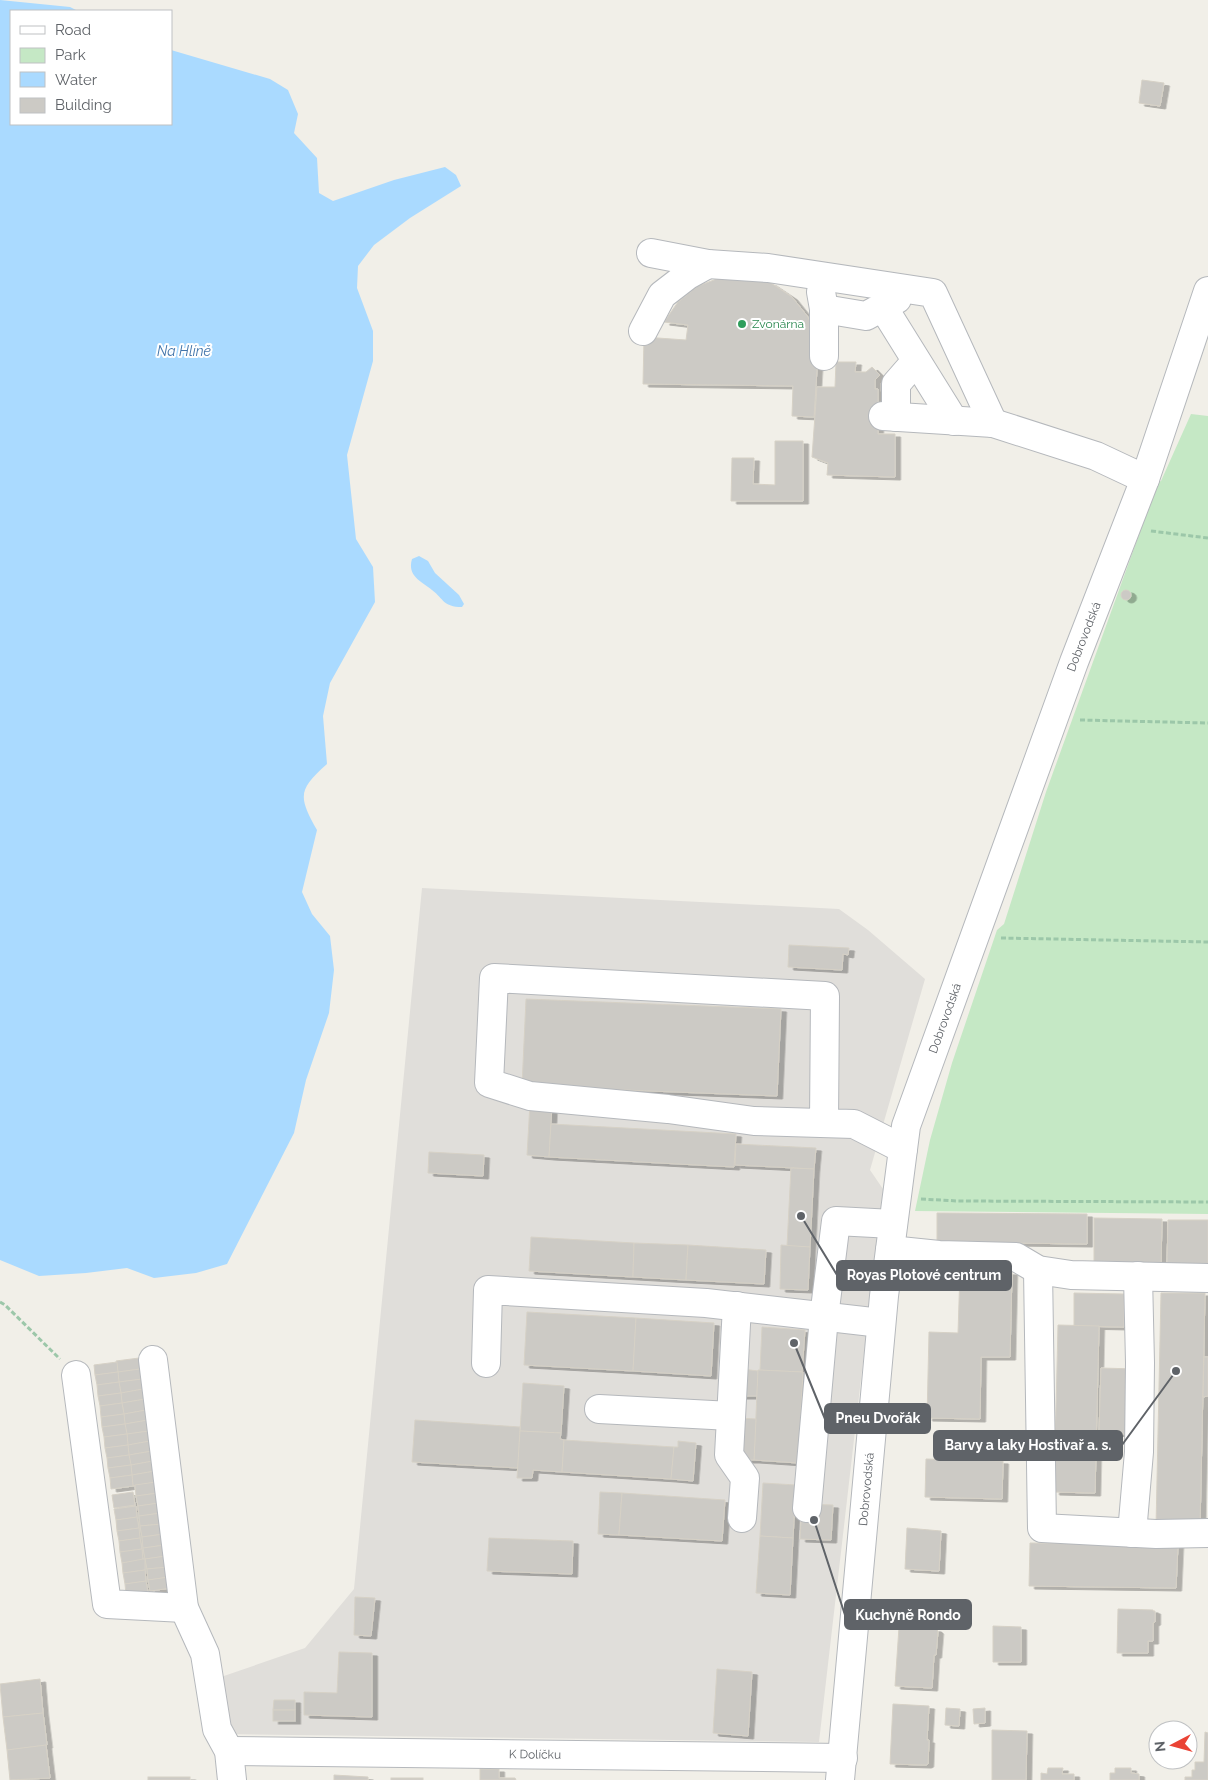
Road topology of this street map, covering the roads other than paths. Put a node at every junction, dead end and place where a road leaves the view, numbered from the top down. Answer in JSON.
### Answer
{"nodes":[{"id":1,"x":651,"y":253,"type":"dead end"},
{"id":2,"x":708,"y":264,"type":"junction"},
{"id":3,"x":818,"y":276,"type":"junction"},
{"id":4,"x":913,"y":290,"type":"junction"},
{"id":5,"x":1207,"y":297,"type":"edge"},
{"id":6,"x":882,"y":307,"type":"junction"},
{"id":7,"x":824,"y":309,"type":"junction"},
{"id":8,"x":643,"y":331,"type":"dead end"},
{"id":9,"x":824,"y":356,"type":"dead end"},
{"id":10,"x":916,"y":360,"type":"junction"},
{"id":11,"x":954,"y":421,"type":"junction"},
{"id":12,"x":993,"y":423,"type":"junction"},
{"id":13,"x":1144,"y":479,"type":"junction"},
{"id":14,"x":824,"y":1123,"type":"junction"},
{"id":15,"x":903,"y":1149,"type":"junction"},
{"id":16,"x":893,"y":1224,"type":"junction"},
{"id":17,"x":1038,"y":1270,"type":"junction"},
{"id":18,"x":1138,"y":1276,"type":"junction"},
{"id":19,"x":1208,"y":1278,"type":"edge"},
{"id":20,"x":737,"y":1306,"type":"junction"},
{"id":21,"x":824,"y":1316,"type":"junction"},
{"id":22,"x":881,"y":1323,"type":"junction"},
{"id":23,"x":153,"y":1360,"type":"dead end"},
{"id":24,"x":486,"y":1362,"type":"dead end"},
{"id":25,"x":76,"y":1375,"type":"road end"},
{"id":26,"x":599,"y":1409,"type":"dead end"},
{"id":27,"x":731,"y":1416,"type":"junction"},
{"id":28,"x":807,"y":1508,"type":"dead end"},
{"id":29,"x":742,"y":1518,"type":"dead end"},
{"id":30,"x":1132,"y":1532,"type":"junction"},
{"id":31,"x":1208,"y":1533,"type":"edge"},
{"id":32,"x":184,"y":1608,"type":"junction"},
{"id":33,"x":223,"y":1740,"type":"junction"},
{"id":34,"x":842,"y":1769,"type":"edge"},
{"id":35,"x":232,"y":1780,"type":"edge"}],
"edges":[{"from":1,"to":2,"type":"street"},
{"from":2,"to":3,"type":"street"},
{"from":2,"to":8,"type":"street"},
{"from":3,"to":4,"type":"street"},
{"from":3,"to":7,"type":"street"},
{"from":4,"to":6,"type":"street"},
{"from":4,"to":12,"type":"street"},
{"from":5,"to":13,"type":"street","name":"Dobrovodská"},
{"from":6,"to":7,"type":"street"},
{"from":6,"to":10,"type":"street"},
{"from":7,"to":9,"type":"street"},
{"from":10,"to":11,"type":"street"},
{"from":10,"to":11,"type":"street"},
{"from":11,"to":12,"type":"street"},
{"from":12,"to":13,"type":"street"},
{"from":13,"to":15,"type":"street","name":"Dobrovodská"},
{"from":14,"to":14,"type":"street"},
{"from":14,"to":15,"type":"street"},
{"from":15,"to":16,"type":"street","name":"Dobrovodská"},
{"from":16,"to":17,"type":"street"},
{"from":16,"to":21,"type":"street"},
{"from":16,"to":22,"type":"street","name":"Dobrovodská"},
{"from":17,"to":18,"type":"street"},
{"from":17,"to":30,"type":"street"},
{"from":18,"to":19,"type":"street"},
{"from":18,"to":30,"type":"street"},
{"from":20,"to":21,"type":"street"},
{"from":20,"to":24,"type":"street"},
{"from":20,"to":27,"type":"street"},
{"from":21,"to":22,"type":"street"},
{"from":21,"to":28,"type":"street"},
{"from":22,"to":34,"type":"street","name":"Dobrovodská"},
{"from":23,"to":32,"type":"street"},
{"from":25,"to":32,"type":"street"},
{"from":26,"to":27,"type":"street"},
{"from":27,"to":29,"type":"street"},
{"from":30,"to":31,"type":"street"},
{"from":32,"to":33,"type":"street"},
{"from":33,"to":34,"type":"street","name":"K Dolíčku"},
{"from":33,"to":35,"type":"street"}]}
